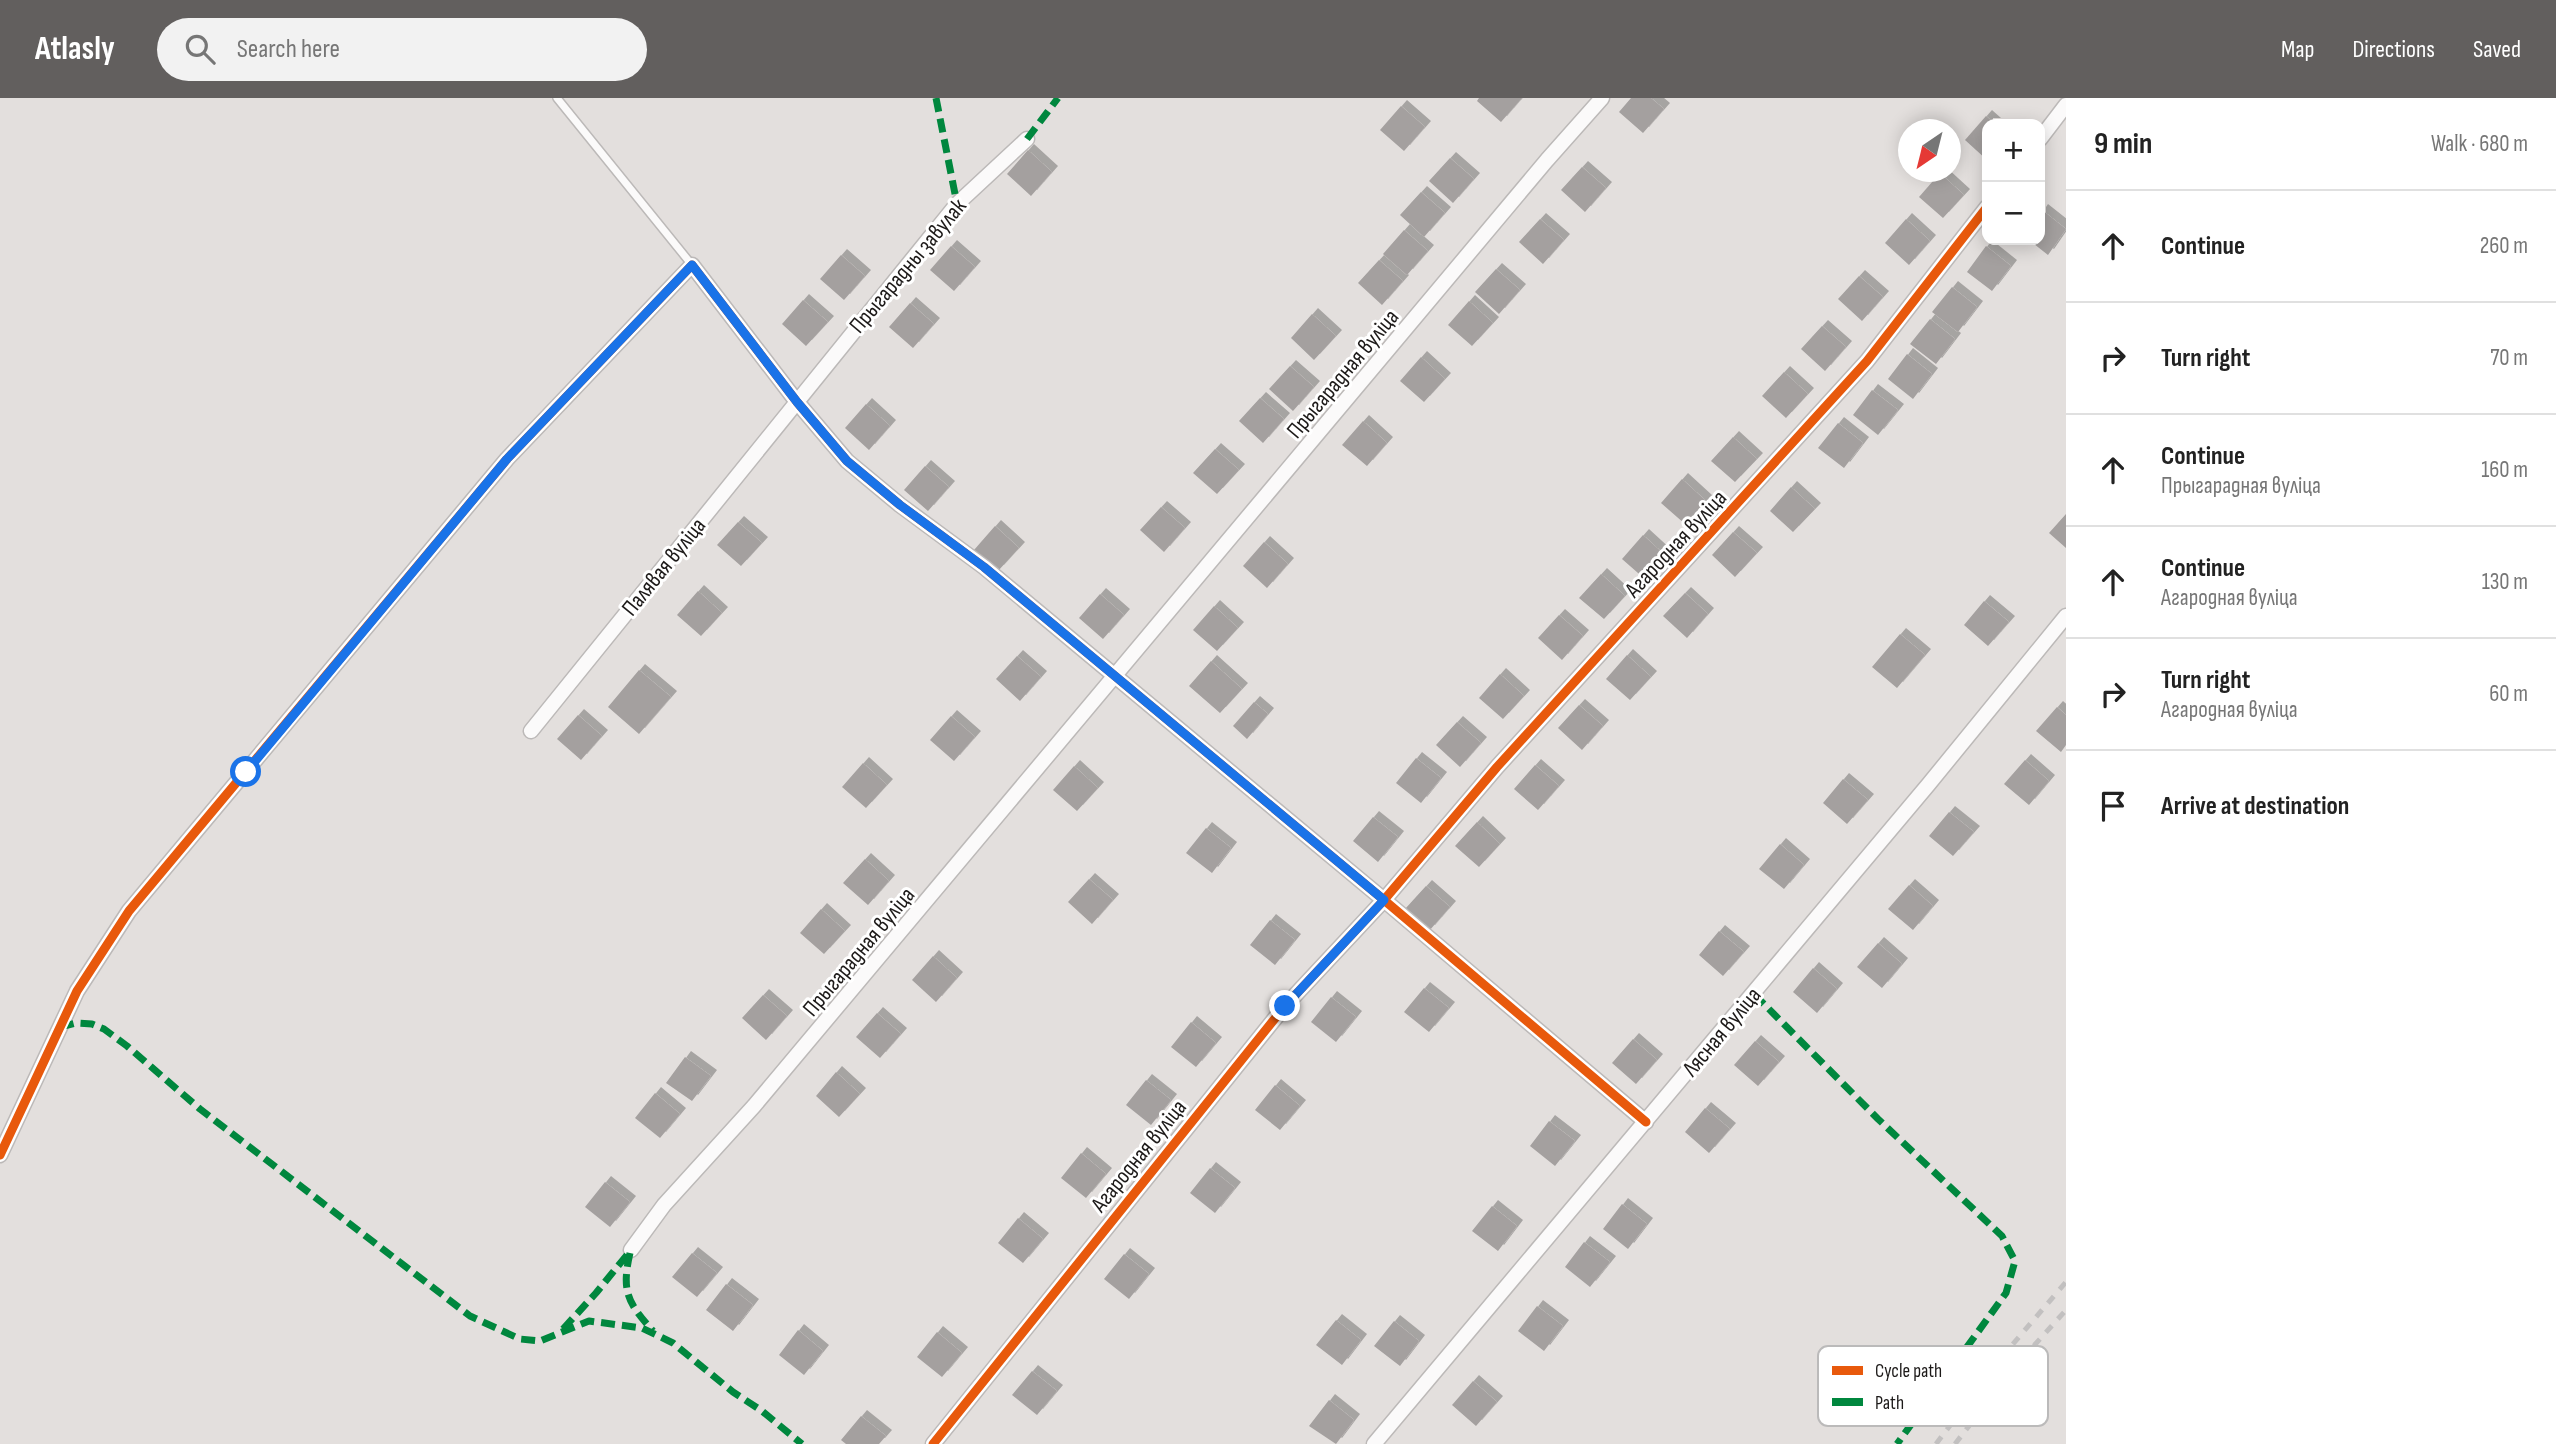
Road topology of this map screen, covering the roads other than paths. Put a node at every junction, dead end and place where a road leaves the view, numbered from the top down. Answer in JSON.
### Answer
{"nodes":[{"id":1,"x":558,"y":98,"type":"edge"},
{"id":2,"x":1602,"y":98,"type":"edge"},
{"id":3,"x":2066,"y":105,"type":"edge"},
{"id":4,"x":2045,"y":132,"type":"edge"},
{"id":5,"x":1027,"y":139,"type":"dead end"},
{"id":6,"x":1982,"y":213,"type":"edge"},
{"id":7,"x":692,"y":265,"type":"junction"},
{"id":8,"x":797,"y":402,"type":"junction"},
{"id":9,"x":2066,"y":616,"type":"edge"},
{"id":10,"x":1115,"y":677,"type":"junction"},
{"id":11,"x":531,"y":731,"type":"dead end"},
{"id":12,"x":1384,"y":900,"type":"junction"},
{"id":13,"x":1646,"y":1122,"type":"junction"},
{"id":14,"x":0,"y":1155,"type":"edge"},
{"id":15,"x":631,"y":1250,"type":"dead end"},
{"id":16,"x":933,"y":1444,"type":"edge"},
{"id":17,"x":1374,"y":1444,"type":"edge"}],
"edges":[{"from":1,"to":7,"type":"lane"},
{"from":2,"to":10,"type":"street","name":"Прыгарадная вуліца"},
{"from":3,"to":4,"type":"street"},
{"from":5,"to":8,"type":"street","name":"Прыгарадны завулак"},
{"from":6,"to":12,"type":"street","name":"Агародная вуліца"},
{"from":7,"to":8,"type":"street"},
{"from":7,"to":14,"type":"street"},
{"from":8,"to":10,"type":"street"},
{"from":8,"to":11,"type":"street","name":"Палявая вуліца"},
{"from":9,"to":13,"type":"street","name":"Лясная вуліца"},
{"from":10,"to":12,"type":"street"},
{"from":10,"to":15,"type":"street","name":"Прыгарадная вуліца"},
{"from":12,"to":13,"type":"street"},
{"from":12,"to":16,"type":"street","name":"Агародная вуліца"},
{"from":13,"to":17,"type":"street","name":"Лясная вуліца"}]}
